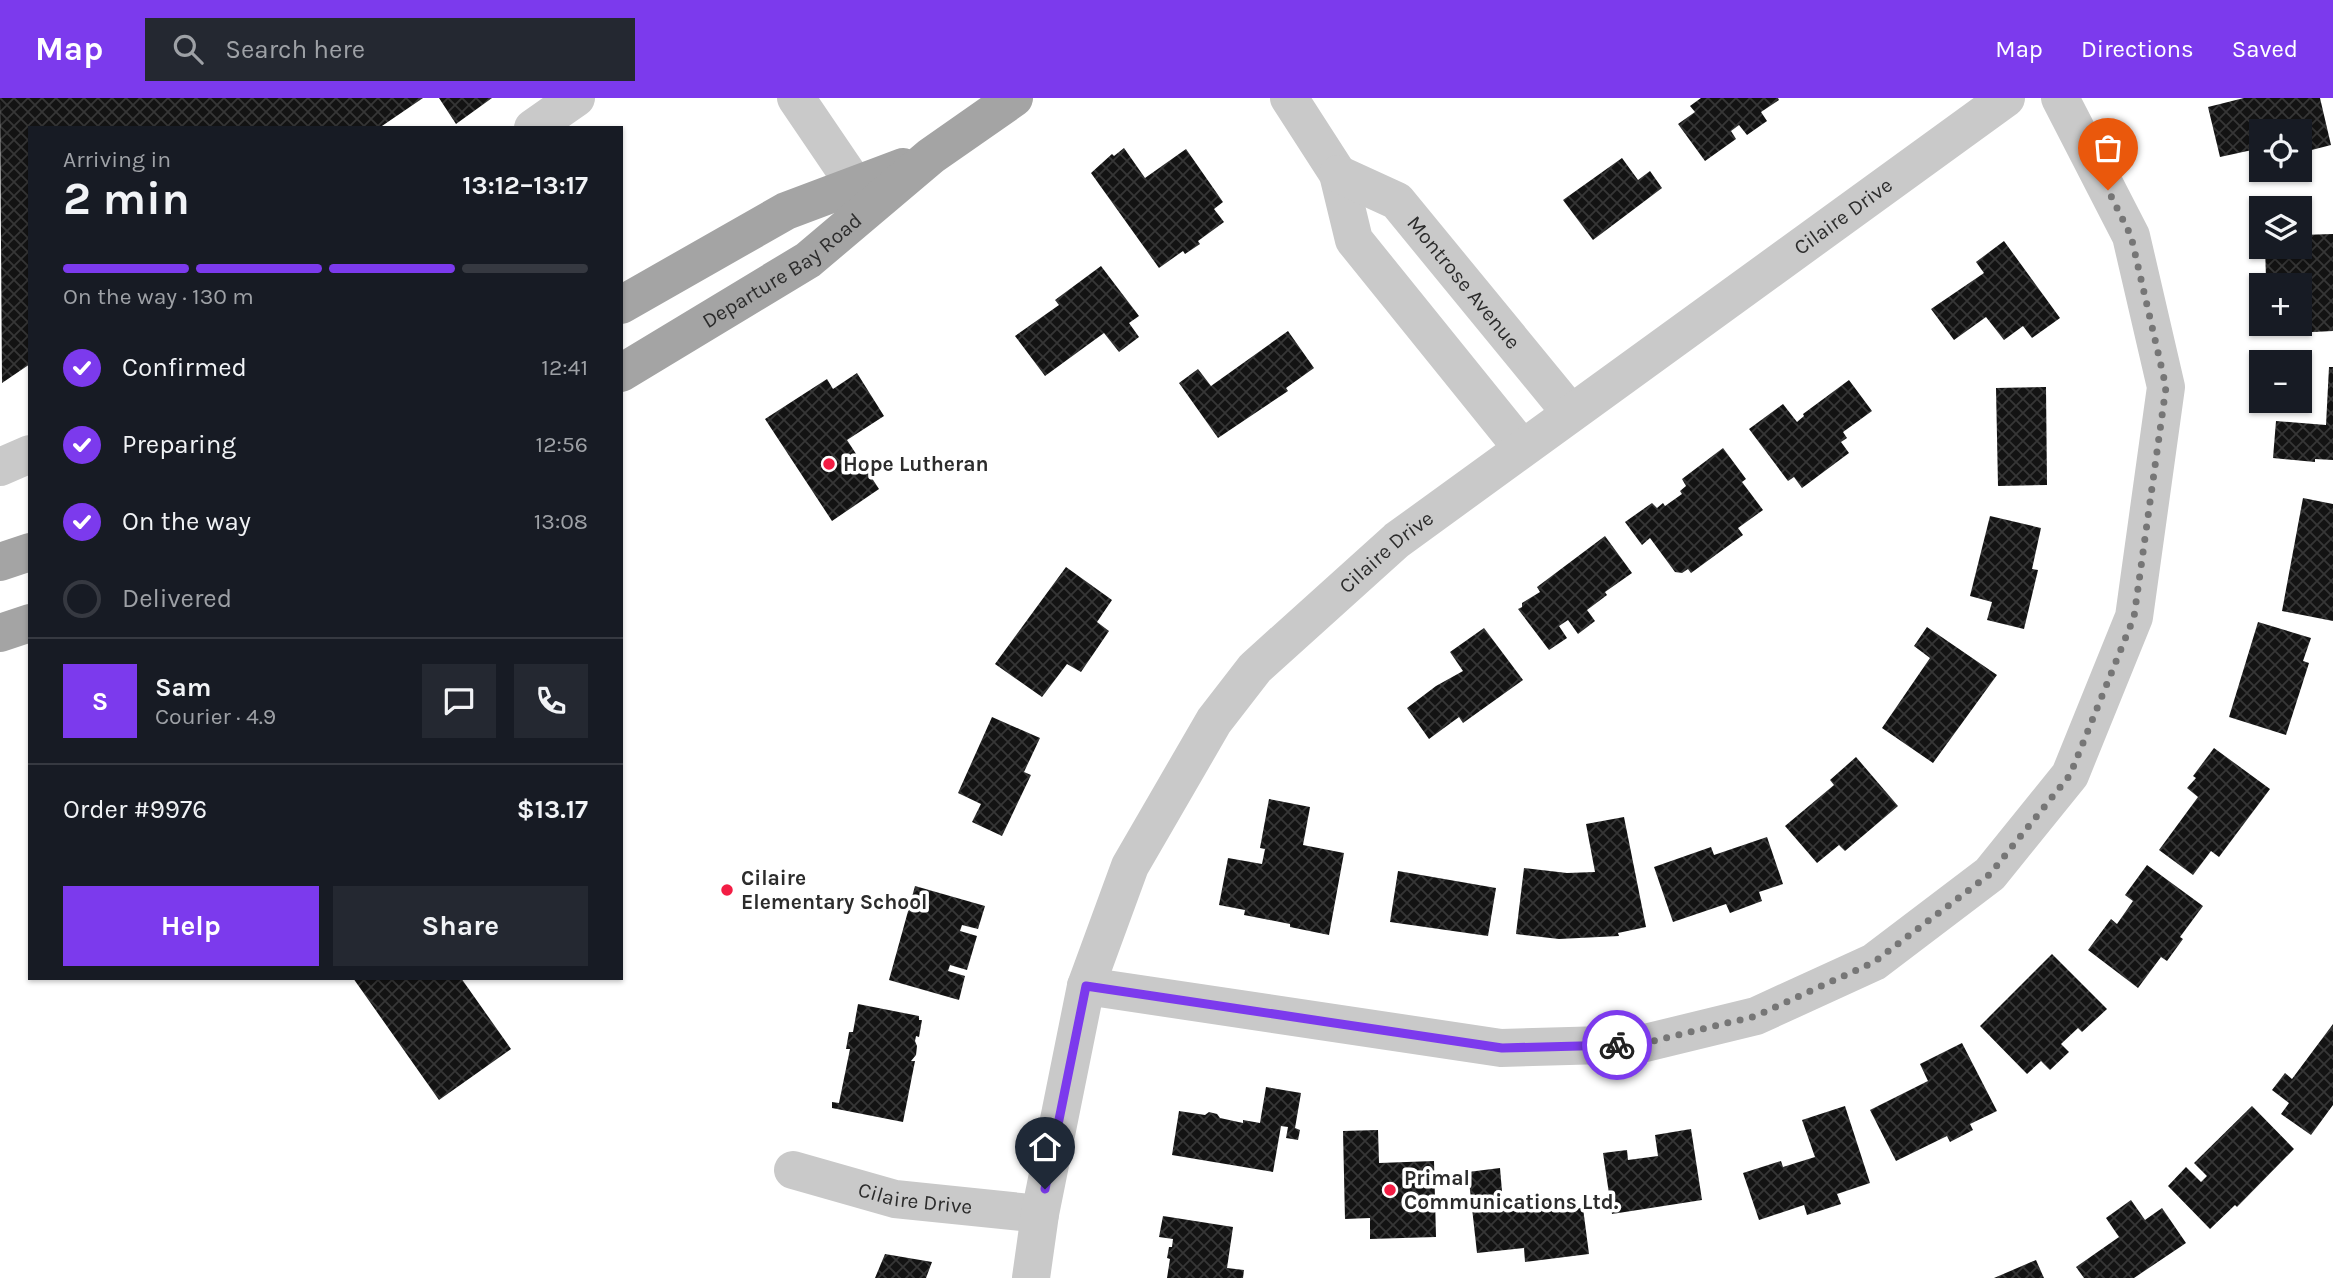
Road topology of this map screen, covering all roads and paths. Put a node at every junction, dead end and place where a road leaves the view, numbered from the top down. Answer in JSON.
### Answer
{"nodes":[{"id":1,"x":576,"y":98,"type":"edge"},
{"id":2,"x":796,"y":98,"type":"edge"},
{"id":3,"x":1014,"y":98,"type":"edge"},
{"id":4,"x":1289,"y":98,"type":"edge"},
{"id":5,"x":2006,"y":98,"type":"edge"},
{"id":6,"x":2060,"y":98,"type":"edge"},
{"id":7,"x":536,"y":126,"type":"edge"},
{"id":8,"x":931,"y":156,"type":"junction"},
{"id":9,"x":1338,"y":174,"type":"junction"},
{"id":10,"x":855,"y":185,"type":"junction"},
{"id":11,"x":623,"y":304,"type":"edge"},
{"id":12,"x":623,"y":372,"type":"edge"},
{"id":13,"x":1570,"y":412,"type":"junction"},
{"id":14,"x":1522,"y":448,"type":"junction"},
{"id":15,"x":28,"y":455,"type":"edge"},
{"id":16,"x":0,"y":467,"type":"edge"},
{"id":17,"x":28,"y":553,"type":"edge"},
{"id":18,"x":0,"y":562,"type":"edge"},
{"id":19,"x":28,"y":624,"type":"edge"},
{"id":20,"x":0,"y":633,"type":"edge"},
{"id":21,"x":1086,"y":986,"type":"junction"},
{"id":22,"x":793,"y":1170,"type":"dead end"},
{"id":23,"x":1040,"y":1214,"type":"junction"},
{"id":24,"x":1031,"y":1278,"type":"edge"}],
"edges":[{"from":1,"to":7,"type":"street"},
{"from":2,"to":10,"type":"street"},
{"from":3,"to":8,"type":"main road","name":"Departure Bay Road"},
{"from":4,"to":9,"type":"street"},
{"from":5,"to":13,"type":"street","name":"Cilaire Drive"},
{"from":6,"to":21,"type":"street"},
{"from":8,"to":10,"type":"main road","name":"Departure Bay Road"},
{"from":8,"to":12,"type":"main road","name":"Departure Bay Road"},
{"from":9,"to":13,"type":"street","name":"Montrose Avenue"},
{"from":9,"to":14,"type":"street"},
{"from":10,"to":11,"type":"main road","name":"Departure Bay Road"},
{"from":13,"to":14,"type":"street","name":"Cilaire Drive"},
{"from":14,"to":21,"type":"street","name":"Cilaire Drive"},
{"from":15,"to":16,"type":"street"},
{"from":17,"to":18,"type":"main road"},
{"from":19,"to":20,"type":"main road"},
{"from":21,"to":23,"type":"street","name":"Cilaire Drive"},
{"from":22,"to":23,"type":"street","name":"Cilaire Drive"},
{"from":23,"to":24,"type":"street","name":"Cilaire Drive"}]}
